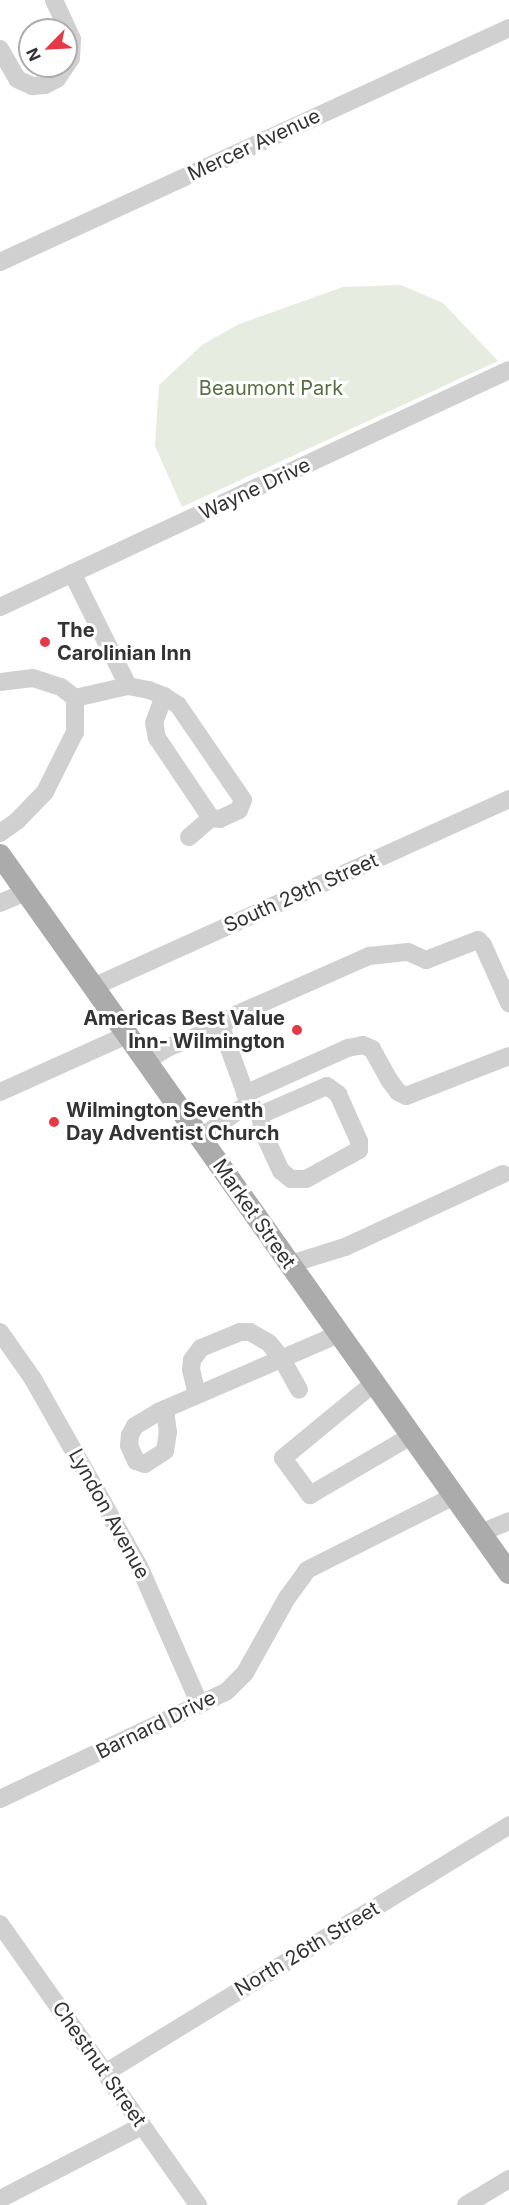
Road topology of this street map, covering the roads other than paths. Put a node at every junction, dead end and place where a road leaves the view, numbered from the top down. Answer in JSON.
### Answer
{"nodes":[{"id":1,"x":54,"y":0,"type":"edge"},
{"id":2,"x":509,"y":28,"type":"edge"},
{"id":3,"x":0,"y":49,"type":"edge"},
{"id":4,"x":0,"y":261,"type":"edge"},
{"id":5,"x":509,"y":370,"type":"edge"},
{"id":6,"x":72,"y":573,"type":"junction"},
{"id":7,"x":0,"y":607,"type":"edge"},
{"id":8,"x":0,"y":682,"type":"edge"},
{"id":9,"x":128,"y":686,"type":"junction"},
{"id":10,"x":164,"y":696,"type":"junction"},
{"id":11,"x":75,"y":698,"type":"junction"},
{"id":12,"x":509,"y":799,"type":"edge"},
{"id":13,"x":211,"y":818,"type":"junction"},
{"id":14,"x":0,"y":833,"type":"edge"},
{"id":15,"x":189,"y":837,"type":"dead end"},
{"id":16,"x":0,"y":855,"type":"edge"},
{"id":17,"x":26,"y":892,"type":"junction"},
{"id":18,"x":0,"y":903,"type":"edge"},
{"id":19,"x":93,"y":987,"type":"junction"},
{"id":20,"x":509,"y":1003,"type":"edge"},
{"id":21,"x":221,"y":1027,"type":"junction"},
{"id":22,"x":127,"y":1035,"type":"junction"},
{"id":23,"x":509,"y":1056,"type":"edge"},
{"id":24,"x":146,"y":1062,"type":"junction"},
{"id":25,"x":0,"y":1092,"type":"edge"},
{"id":26,"x":252,"y":1104,"type":"junction"},
{"id":27,"x":200,"y":1138,"type":"junction"},
{"id":28,"x":502,"y":1174,"type":"dead end"},
{"id":29,"x":290,"y":1264,"type":"junction"},
{"id":30,"x":0,"y":1332,"type":"edge"},
{"id":31,"x":339,"y":1334,"type":"junction"},
{"id":32,"x":282,"y":1359,"type":"junction"},
{"id":33,"x":374,"y":1383,"type":"junction"},
{"id":34,"x":299,"y":1390,"type":"dead end"},
{"id":35,"x":197,"y":1395,"type":"junction"},
{"id":36,"x":165,"y":1410,"type":"dead end"},
{"id":37,"x":411,"y":1436,"type":"junction"},
{"id":38,"x":454,"y":1496,"type":"junction"},
{"id":39,"x":509,"y":1521,"type":"edge"},
{"id":40,"x":480,"y":1533,"type":"junction"},
{"id":41,"x":509,"y":1573,"type":"edge"},
{"id":42,"x":200,"y":1705,"type":"junction"},
{"id":43,"x":0,"y":1799,"type":"edge"},
{"id":44,"x":509,"y":1825,"type":"edge"},
{"id":45,"x":0,"y":1924,"type":"edge"},
{"id":46,"x":105,"y":2073,"type":"junction"},
{"id":47,"x":142,"y":2126,"type":"junction"},
{"id":48,"x":509,"y":2179,"type":"edge"},
{"id":49,"x":0,"y":2199,"type":"edge"},
{"id":50,"x":198,"y":2205,"type":"edge"},
{"id":51,"x":466,"y":2205,"type":"edge"}],
"edges":[{"from":1,"to":3,"type":"street"},
{"from":2,"to":4,"type":"street","name":"Mercer Avenue"},
{"from":5,"to":6,"type":"street","name":"Wayne Drive"},
{"from":6,"to":7,"type":"street","name":"Wayne Drive"},
{"from":6,"to":9,"type":"street"},
{"from":8,"to":11,"type":"street"},
{"from":9,"to":10,"type":"street"},
{"from":9,"to":11,"type":"street"},
{"from":10,"to":13,"type":"street"},
{"from":10,"to":13,"type":"street"},
{"from":11,"to":14,"type":"street"},
{"from":12,"to":19,"type":"street","name":"South 29th Street"},
{"from":13,"to":15,"type":"street"},
{"from":16,"to":17,"type":"main road","name":"Market Street"},
{"from":17,"to":18,"type":"street"},
{"from":17,"to":19,"type":"main road","name":"Market Street"},
{"from":19,"to":22,"type":"main road","name":"Market Street"},
{"from":20,"to":21,"type":"street"},
{"from":21,"to":24,"type":"street"},
{"from":21,"to":26,"type":"street"},
{"from":22,"to":24,"type":"main road","name":"Market Street"},
{"from":22,"to":25,"type":"street"},
{"from":23,"to":26,"type":"street"},
{"from":24,"to":27,"type":"main road","name":"Market Street"},
{"from":26,"to":26,"type":"street"},
{"from":26,"to":27,"type":"street"},
{"from":27,"to":29,"type":"main road","name":"Market Street"},
{"from":28,"to":29,"type":"street"},
{"from":29,"to":31,"type":"main road","name":"Market Street"},
{"from":30,"to":42,"type":"street","name":"Lyndon Avenue"},
{"from":31,"to":32,"type":"street"},
{"from":31,"to":33,"type":"main road","name":"Market Street"},
{"from":32,"to":34,"type":"street"},
{"from":32,"to":35,"type":"street"},
{"from":32,"to":35,"type":"street"},
{"from":33,"to":37,"type":"main road","name":"Market Street"},
{"from":33,"to":37,"type":"street"},
{"from":35,"to":36,"type":"street"},
{"from":37,"to":38,"type":"main road","name":"Market Street"},
{"from":38,"to":40,"type":"main road","name":"Market Street"},
{"from":38,"to":42,"type":"street","name":"Barnard Drive"},
{"from":39,"to":40,"type":"street"},
{"from":40,"to":41,"type":"main road","name":"Market Street"},
{"from":42,"to":43,"type":"street","name":"Barnard Drive"},
{"from":44,"to":46,"type":"street","name":"North 26th Street"},
{"from":45,"to":46,"type":"street","name":"Chestnut Street"},
{"from":46,"to":47,"type":"street","name":"Chestnut Street"},
{"from":47,"to":49,"type":"street"},
{"from":47,"to":50,"type":"street","name":"Chestnut Street"},
{"from":48,"to":51,"type":"street"}]}
